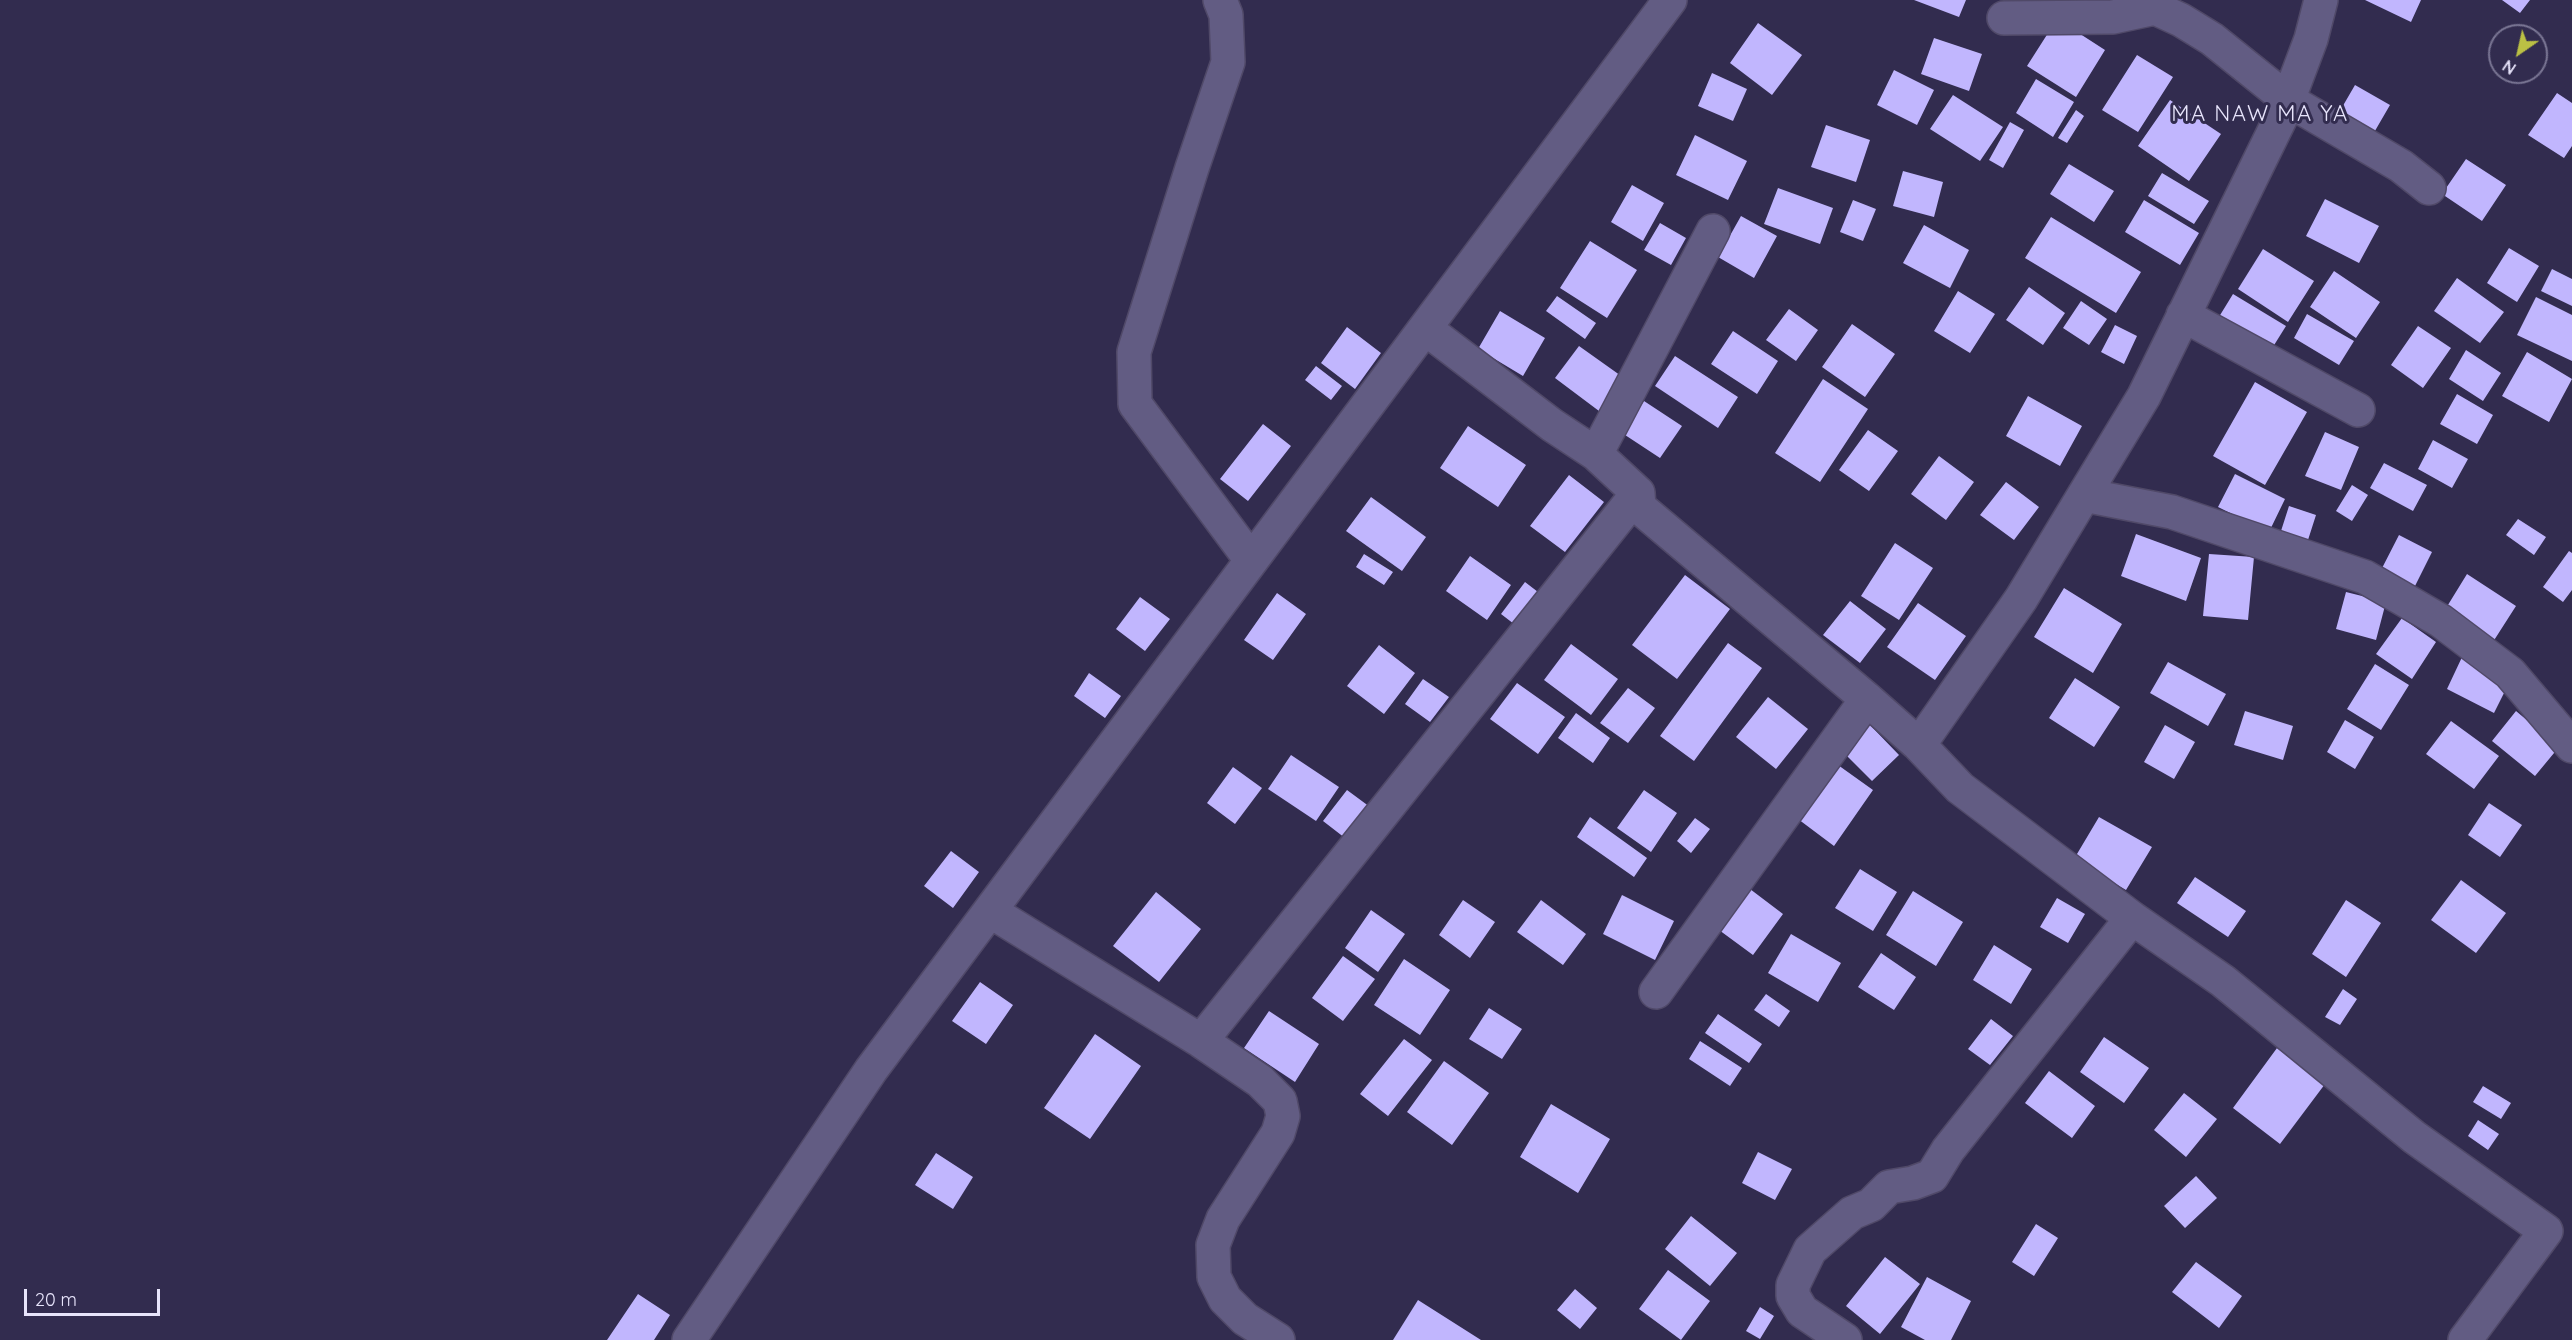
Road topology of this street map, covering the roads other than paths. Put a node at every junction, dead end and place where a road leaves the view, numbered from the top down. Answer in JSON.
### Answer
{"nodes":[{"id":1,"x":1220,"y":0,"type":"edge"},
{"id":2,"x":1670,"y":0,"type":"edge"},
{"id":3,"x":2320,"y":0,"type":"edge"},
{"id":4,"x":2004,"y":18,"type":"dead end"},
{"id":5,"x":2288,"y":100,"type":"junction"},
{"id":6,"x":2429,"y":188,"type":"dead end"},
{"id":7,"x":1713,"y":231,"type":"dead end"},
{"id":8,"x":2183,"y":315,"type":"junction"},
{"id":9,"x":1426,"y":329,"type":"junction"},
{"id":10,"x":2358,"y":410,"type":"dead end"},
{"id":11,"x":1596,"y":454,"type":"junction"},
{"id":12,"x":1638,"y":493,"type":"junction"},
{"id":13,"x":2084,"y":495,"type":"junction"},
{"id":14,"x":1251,"y":560,"type":"junction"},
{"id":15,"x":1867,"y":699,"type":"junction"},
{"id":16,"x":1919,"y":745,"type":"junction"},
{"id":17,"x":2572,"y":746,"type":"edge"},
{"id":18,"x":990,"y":911,"type":"junction"},
{"id":19,"x":2132,"y":918,"type":"junction"},
{"id":20,"x":1656,"y":992,"type":"dead end"},
{"id":21,"x":1201,"y":1041,"type":"junction"},
{"id":22,"x":689,"y":1340,"type":"edge"},
{"id":23,"x":1278,"y":1340,"type":"edge"},
{"id":24,"x":1845,"y":1340,"type":"edge"},
{"id":25,"x":2465,"y":1340,"type":"edge"}],
"edges":[{"from":1,"to":14,"type":"street"},
{"from":2,"to":9,"type":"street"},
{"from":3,"to":5,"type":"street"},
{"from":4,"to":5,"type":"street"},
{"from":5,"to":6,"type":"street"},
{"from":5,"to":8,"type":"street"},
{"from":7,"to":11,"type":"street"},
{"from":8,"to":10,"type":"street"},
{"from":8,"to":13,"type":"street"},
{"from":9,"to":11,"type":"street"},
{"from":9,"to":14,"type":"street"},
{"from":11,"to":12,"type":"street"},
{"from":12,"to":15,"type":"street"},
{"from":12,"to":21,"type":"street"},
{"from":13,"to":16,"type":"street"},
{"from":13,"to":17,"type":"street"},
{"from":14,"to":18,"type":"street"},
{"from":15,"to":16,"type":"street"},
{"from":15,"to":20,"type":"street"},
{"from":16,"to":19,"type":"street"},
{"from":18,"to":21,"type":"street"},
{"from":18,"to":22,"type":"street"},
{"from":19,"to":24,"type":"street"},
{"from":19,"to":25,"type":"street"},
{"from":21,"to":23,"type":"street"}]}
